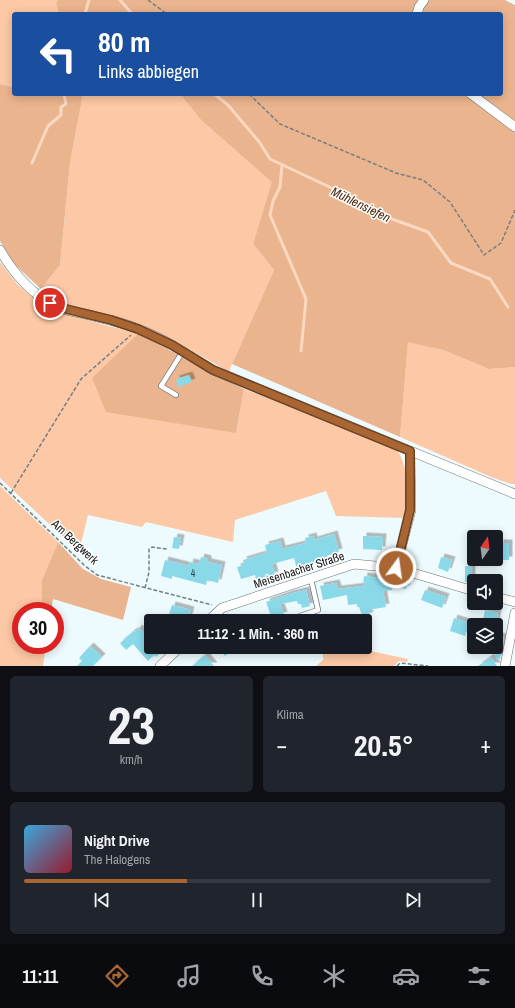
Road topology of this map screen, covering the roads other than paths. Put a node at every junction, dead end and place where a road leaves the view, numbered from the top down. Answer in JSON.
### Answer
{"nodes":[{"id":1,"x":424,"y":0,"type":"edge"},
{"id":2,"x":418,"y":12,"type":"edge"},
{"id":3,"x":474,"y":96,"type":"edge"},
{"id":4,"x":515,"y":127,"type":"edge"},
{"id":5,"x":0,"y":250,"type":"edge"},
{"id":6,"x":183,"y":351,"type":"junction"},
{"id":7,"x":176,"y":395,"type":"dead end"},
{"id":8,"x":410,"y":451,"type":"junction"},
{"id":9,"x":515,"y":494,"type":"edge"},
{"id":10,"x":396,"y":568,"type":"junction"},
{"id":11,"x":311,"y":579,"type":"junction"},
{"id":12,"x":467,"y":588,"type":"edge"},
{"id":13,"x":503,"y":599,"type":"edge"},
{"id":14,"x":515,"y":602,"type":"edge"},
{"id":15,"x":515,"y":613,"type":"edge"},
{"id":16,"x":216,"y":614,"type":"edge"},
{"id":17,"x":306,"y":614,"type":"edge"},
{"id":18,"x":173,"y":654,"type":"edge"},
{"id":19,"x":160,"y":666,"type":"edge"},
{"id":20,"x":505,"y":666,"type":"edge"}],
"edges":[{"from":1,"to":2,"type":"street"},
{"from":3,"to":4,"type":"street"},
{"from":5,"to":6,"type":"street"},
{"from":6,"to":7,"type":"lane"},
{"from":6,"to":8,"type":"street"},
{"from":8,"to":9,"type":"street"},
{"from":8,"to":10,"type":"street"},
{"from":10,"to":11,"type":"street","name":"Meisenbacher Straße"},
{"from":10,"to":12,"type":"street","name":"Meisenbacher Straße"},
{"from":11,"to":16,"type":"street","name":"Meisenbacher Straße"},
{"from":11,"to":17,"type":"lane"},
{"from":13,"to":14,"type":"street"},
{"from":15,"to":20,"type":"street"},
{"from":18,"to":19,"type":"street"}]}
